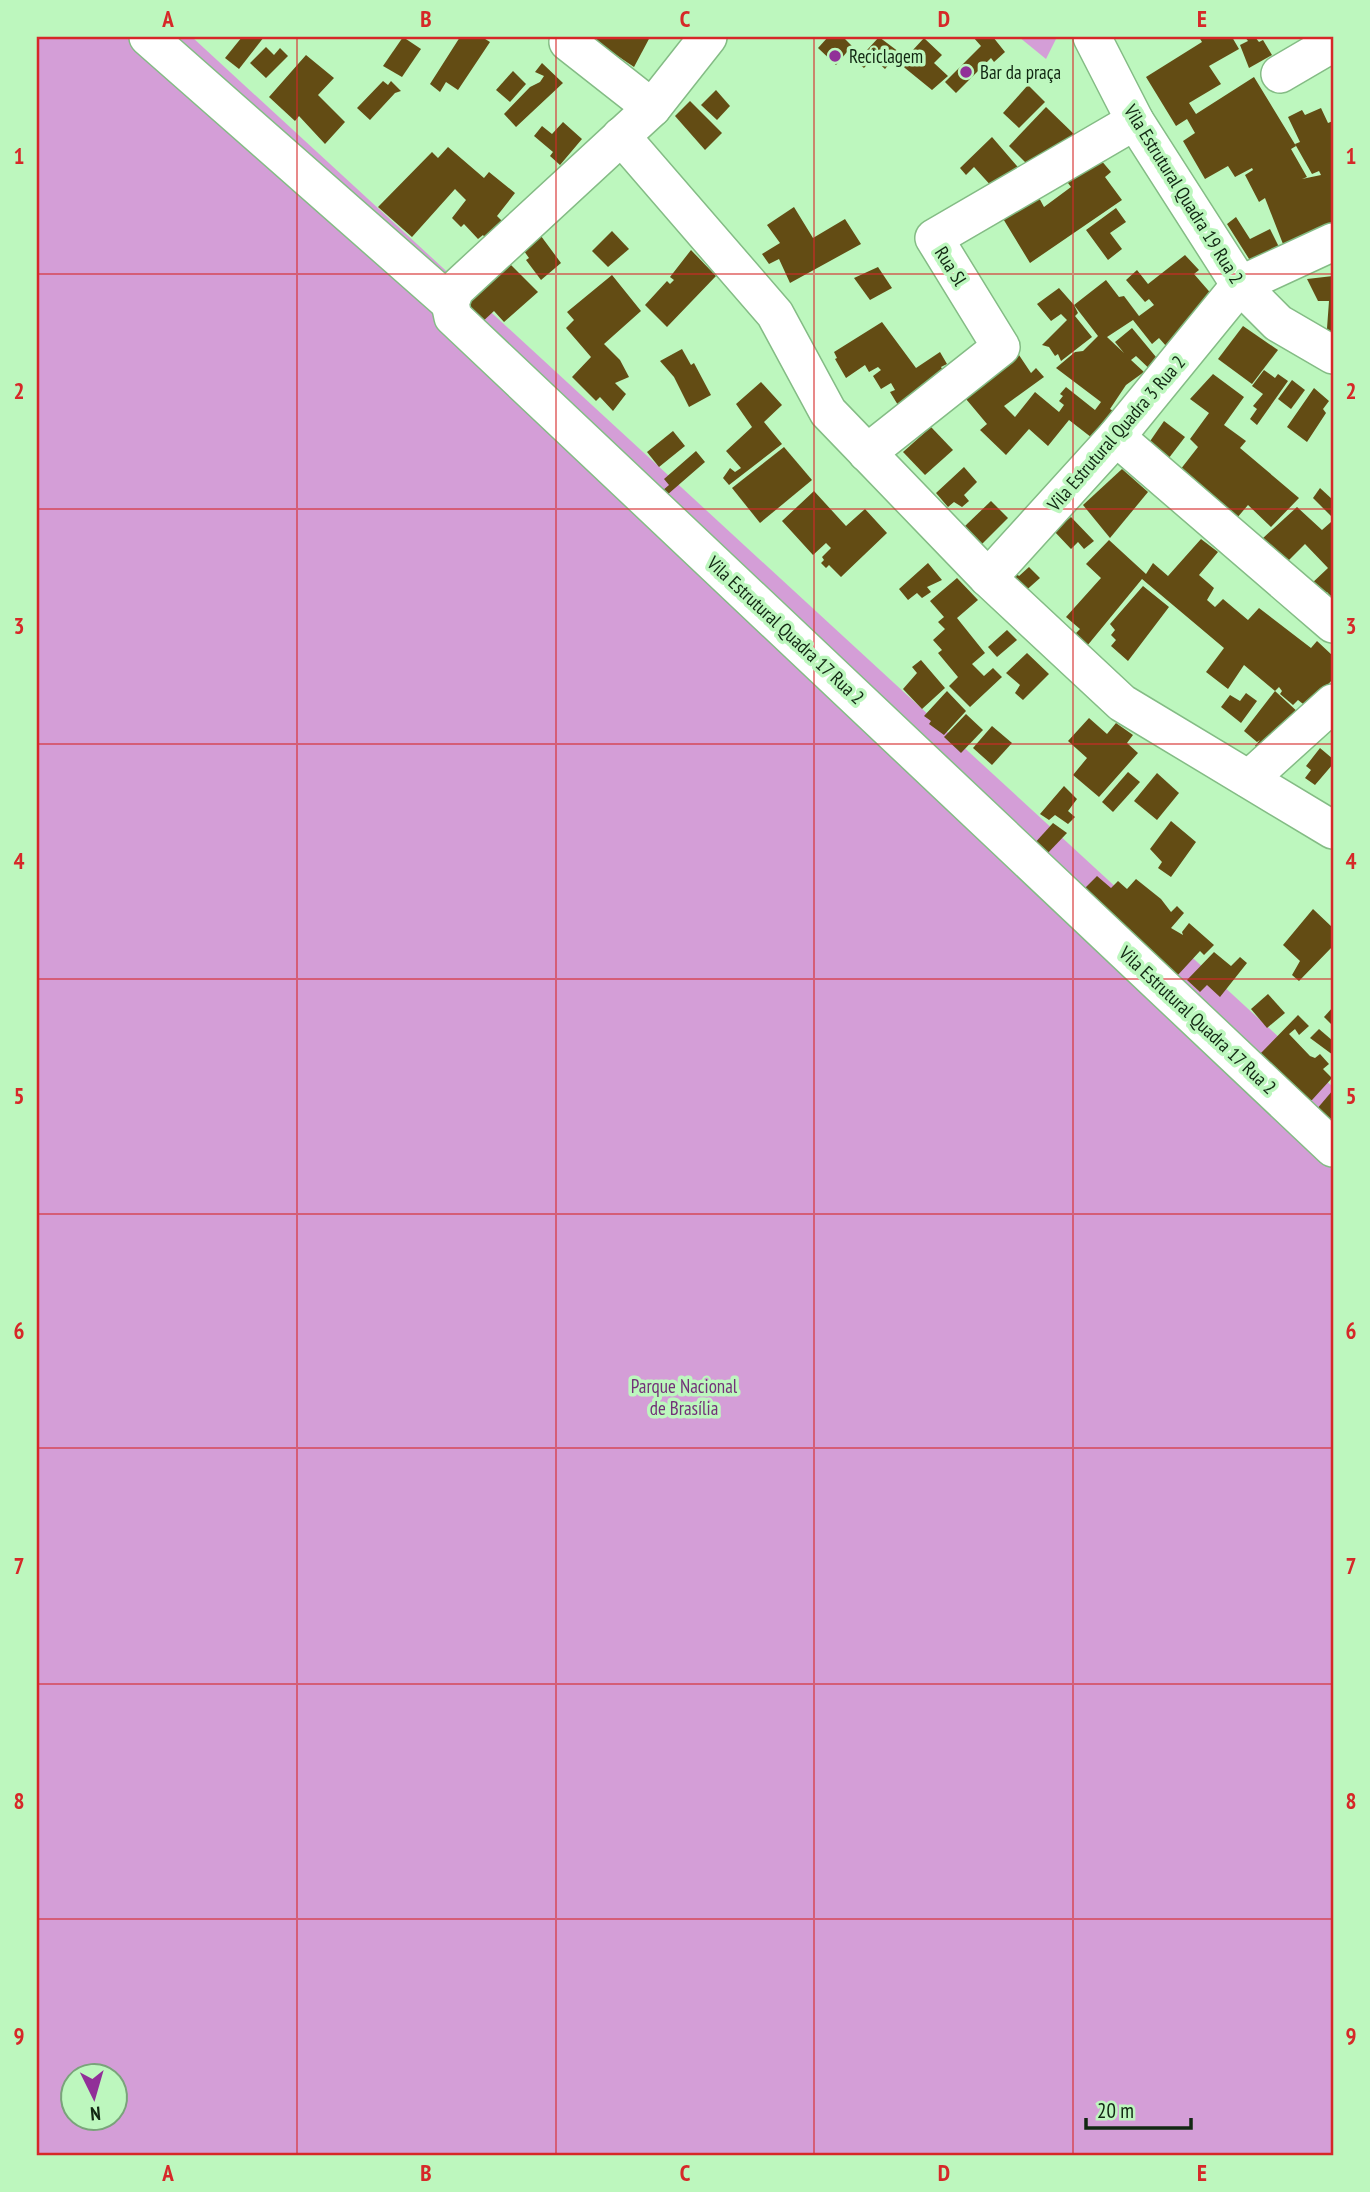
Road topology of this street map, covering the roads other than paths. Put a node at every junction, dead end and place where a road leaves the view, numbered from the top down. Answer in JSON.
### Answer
{"nodes":[{"id":1,"x":148,"y":37,"type":"edge"},
{"id":2,"x":708,"y":37,"type":"edge"},
{"id":3,"x":1092,"y":37,"type":"edge"},
{"id":4,"x":568,"y":43,"type":"dead end"},
{"id":5,"x":1333,"y":43,"type":"edge"},
{"id":6,"x":1280,"y":74,"type":"dead end"},
{"id":7,"x":652,"y":108,"type":"junction"},
{"id":8,"x":1135,"y":121,"type":"junction"},
{"id":9,"x":621,"y":136,"type":"junction"},
{"id":10,"x":1333,"y":242,"type":"edge"},
{"id":11,"x":1240,"y":285,"type":"junction"},
{"id":12,"x":450,"y":303,"type":"junction"},
{"id":13,"x":1333,"y":355,"type":"edge"},
{"id":14,"x":1116,"y":437,"type":"junction"},
{"id":15,"x":867,"y":453,"type":"junction"},
{"id":16,"x":988,"y":578,"type":"junction"},
{"id":17,"x":1333,"y":624,"type":"edge"},
{"id":18,"x":1333,"y":703,"type":"edge"},
{"id":19,"x":1248,"y":779,"type":"junction"},
{"id":20,"x":1333,"y":830,"type":"edge"},
{"id":21,"x":1333,"y":1148,"type":"edge"}],
"edges":[{"from":1,"to":12,"type":"street","name":"Vila Estrutural Quadra 17 Rua 2"},
{"from":2,"to":7,"type":"street"},
{"from":3,"to":8,"type":"street","name":"Vila Estrutural Quadra 19 Rua 2"},
{"from":4,"to":7,"type":"street"},
{"from":5,"to":6,"type":"street"},
{"from":7,"to":9,"type":"street"},
{"from":8,"to":11,"type":"street","name":"Vila Estrutural Quadra 19 Rua 2"},
{"from":8,"to":15,"type":"street","name":"Rua Sl"},
{"from":9,"to":12,"type":"street"},
{"from":9,"to":15,"type":"street"},
{"from":10,"to":11,"type":"street"},
{"from":11,"to":13,"type":"street","name":"Vila Estrutural Quadra 19 Rua 2"},
{"from":11,"to":14,"type":"street","name":"Vila Estrutural Quadra 3 Rua 2"},
{"from":12,"to":21,"type":"street","name":"Vila Estrutural Quadra 17 Rua 2"},
{"from":14,"to":16,"type":"street","name":"Vila Estrutural Quadra 3 Rua 2"},
{"from":14,"to":17,"type":"street"},
{"from":15,"to":16,"type":"street"},
{"from":16,"to":19,"type":"street"},
{"from":18,"to":19,"type":"street"},
{"from":19,"to":20,"type":"street"}]}
